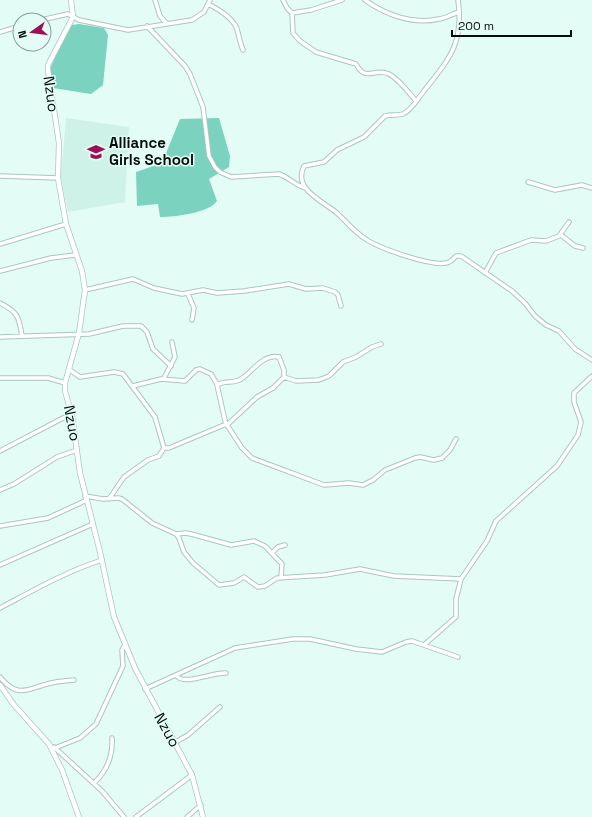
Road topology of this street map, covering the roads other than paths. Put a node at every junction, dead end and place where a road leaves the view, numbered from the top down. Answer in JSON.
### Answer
{"nodes":[{"id":1,"x":71,"y":0,"type":"edge"},
{"id":2,"x":155,"y":0,"type":"edge"},
{"id":3,"x":283,"y":0,"type":"edge"},
{"id":4,"x":342,"y":0,"type":"edge"},
{"id":5,"x":365,"y":0,"type":"edge"},
{"id":6,"x":458,"y":0,"type":"edge"},
{"id":7,"x":209,"y":2,"type":"edge"},
{"id":8,"x":459,"y":12,"type":"junction"},
{"id":9,"x":292,"y":13,"type":"junction"},
{"id":10,"x":52,"y":17,"type":"edge"},
{"id":11,"x":73,"y":17,"type":"junction"},
{"id":12,"x":167,"y":24,"type":"junction"},
{"id":13,"x":147,"y":26,"type":"junction"},
{"id":14,"x":12,"y":28,"type":"edge"},
{"id":15,"x":0,"y":32,"type":"edge"},
{"id":16,"x":243,"y":50,"type":"dead end"},
{"id":17,"x":416,"y":101,"type":"junction"},
{"id":18,"x":0,"y":176,"type":"edge"},
{"id":19,"x":58,"y":178,"type":"junction"},
{"id":20,"x":528,"y":182,"type":"dead end"},
{"id":21,"x":306,"y":188,"type":"junction"},
{"id":22,"x":592,"y":188,"type":"edge"},
{"id":23,"x":569,"y":222,"type":"dead end"},
{"id":24,"x":66,"y":224,"type":"junction"},
{"id":25,"x":561,"y":235,"type":"junction"},
{"id":26,"x":0,"y":244,"type":"edge"},
{"id":27,"x":583,"y":248,"type":"dead end"},
{"id":28,"x":75,"y":255,"type":"junction"},
{"id":29,"x":0,"y":272,"type":"edge"},
{"id":30,"x":485,"y":273,"type":"junction"},
{"id":31,"x":85,"y":290,"type":"junction"},
{"id":32,"x":188,"y":294,"type":"junction"},
{"id":33,"x":0,"y":303,"type":"edge"},
{"id":34,"x":341,"y":306,"type":"dead end"},
{"id":35,"x":192,"y":320,"type":"dead end"},
{"id":36,"x":79,"y":333,"type":"junction"},
{"id":37,"x":22,"y":336,"type":"junction"},
{"id":38,"x":0,"y":337,"type":"edge"},
{"id":39,"x":172,"y":342,"type":"dead end"},
{"id":40,"x":381,"y":344,"type":"dead end"},
{"id":41,"x":592,"y":360,"type":"edge"},
{"id":42,"x":171,"y":366,"type":"junction"},
{"id":43,"x":70,"y":370,"type":"junction"},
{"id":44,"x":592,"y":376,"type":"edge"},
{"id":45,"x":284,"y":377,"type":"junction"},
{"id":46,"x":0,"y":378,"type":"edge"},
{"id":47,"x":164,"y":378,"type":"junction"},
{"id":48,"x":65,"y":383,"type":"junction"},
{"id":49,"x":217,"y":384,"type":"junction"},
{"id":50,"x":133,"y":386,"type":"junction"},
{"id":51,"x":72,"y":416,"type":"junction"},
{"id":52,"x":226,"y":425,"type":"junction"},
{"id":53,"x":456,"y":439,"type":"dead end"},
{"id":54,"x":164,"y":448,"type":"junction"},
{"id":55,"x":77,"y":450,"type":"junction"},
{"id":56,"x":0,"y":451,"type":"edge"},
{"id":57,"x":0,"y":490,"type":"edge"},
{"id":58,"x":86,"y":498,"type":"junction"},
{"id":59,"x":109,"y":499,"type":"junction"},
{"id":60,"x":93,"y":524,"type":"junction"},
{"id":61,"x":0,"y":526,"type":"edge"},
{"id":62,"x":176,"y":534,"type":"junction"},
{"id":63,"x":285,"y":545,"type":"dead end"},
{"id":64,"x":272,"y":553,"type":"junction"},
{"id":65,"x":102,"y":560,"type":"junction"},
{"id":66,"x":0,"y":564,"type":"edge"},
{"id":67,"x":281,"y":578,"type":"junction"},
{"id":68,"x":461,"y":579,"type":"junction"},
{"id":69,"x":0,"y":608,"type":"edge"},
{"id":70,"x":425,"y":644,"type":"junction"},
{"id":71,"x":125,"y":645,"type":"junction"},
{"id":72,"x":458,"y":658,"type":"dead end"},
{"id":73,"x":226,"y":673,"type":"dead end"},
{"id":74,"x":177,"y":676,"type":"junction"},
{"id":75,"x":0,"y":677,"type":"edge"},
{"id":76,"x":74,"y":680,"type":"dead end"},
{"id":77,"x":0,"y":685,"type":"edge"},
{"id":78,"x":145,"y":689,"type":"junction"},
{"id":79,"x":220,"y":707,"type":"dead end"},
{"id":80,"x":112,"y":738,"type":"dead end"},
{"id":81,"x":174,"y":743,"type":"junction"},
{"id":82,"x":49,"y":744,"type":"junction"},
{"id":83,"x":55,"y":748,"type":"junction"},
{"id":84,"x":192,"y":775,"type":"junction"},
{"id":85,"x":94,"y":783,"type":"junction"},
{"id":86,"x":201,"y":805,"type":"junction"},
{"id":87,"x":78,"y":817,"type":"edge"},
{"id":88,"x":124,"y":817,"type":"edge"},
{"id":89,"x":136,"y":817,"type":"edge"},
{"id":90,"x":187,"y":817,"type":"edge"},
{"id":91,"x":203,"y":817,"type":"edge"}],
"edges":[{"from":1,"to":11,"type":"street"},
{"from":2,"to":12,"type":"street"},
{"from":3,"to":9,"type":"street"},
{"from":4,"to":9,"type":"street"},
{"from":5,"to":8,"type":"street"},
{"from":6,"to":8,"type":"street"},
{"from":7,"to":12,"type":"street"},
{"from":7,"to":16,"type":"street"},
{"from":8,"to":17,"type":"street"},
{"from":9,"to":17,"type":"street"},
{"from":10,"to":11,"type":"street"},
{"from":11,"to":13,"type":"street"},
{"from":11,"to":19,"type":"street","name":"Nzuo"},
{"from":12,"to":13,"type":"street"},
{"from":13,"to":21,"type":"street"},
{"from":14,"to":15,"type":"street"},
{"from":17,"to":21,"type":"street"},
{"from":18,"to":19,"type":"street"},
{"from":19,"to":24,"type":"street","name":"Nzuo"},
{"from":20,"to":22,"type":"street"},
{"from":21,"to":30,"type":"street"},
{"from":23,"to":25,"type":"street"},
{"from":24,"to":26,"type":"street"},
{"from":24,"to":28,"type":"street","name":"Nzuo"},
{"from":25,"to":27,"type":"street"},
{"from":25,"to":30,"type":"street"},
{"from":28,"to":29,"type":"street"},
{"from":28,"to":31,"type":"street","name":"Nzuo"},
{"from":30,"to":41,"type":"street"},
{"from":31,"to":32,"type":"street"},
{"from":31,"to":36,"type":"street","name":"Nzuo"},
{"from":32,"to":34,"type":"street"},
{"from":32,"to":35,"type":"street"},
{"from":33,"to":37,"type":"street"},
{"from":36,"to":37,"type":"street"},
{"from":36,"to":42,"type":"street"},
{"from":36,"to":43,"type":"street","name":"Nzuo"},
{"from":37,"to":38,"type":"street"},
{"from":39,"to":42,"type":"street"},
{"from":40,"to":45,"type":"street"},
{"from":42,"to":47,"type":"street"},
{"from":43,"to":48,"type":"street","name":"Nzuo"},
{"from":43,"to":50,"type":"street"},
{"from":44,"to":68,"type":"street"},
{"from":45,"to":49,"type":"street"},
{"from":45,"to":52,"type":"street"},
{"from":46,"to":48,"type":"street"},
{"from":47,"to":49,"type":"street"},
{"from":47,"to":50,"type":"street"},
{"from":48,"to":51,"type":"street","name":"Nzuo"},
{"from":49,"to":52,"type":"street"},
{"from":50,"to":54,"type":"street"},
{"from":51,"to":55,"type":"street","name":"Nzuo"},
{"from":51,"to":56,"type":"street"},
{"from":52,"to":53,"type":"street"},
{"from":52,"to":54,"type":"street"},
{"from":54,"to":59,"type":"street"},
{"from":55,"to":57,"type":"street"},
{"from":55,"to":58,"type":"street","name":"Nzuo"},
{"from":58,"to":59,"type":"street"},
{"from":58,"to":60,"type":"street","name":"Nzuo"},
{"from":58,"to":61,"type":"street"},
{"from":59,"to":62,"type":"street"},
{"from":60,"to":65,"type":"street","name":"Nzuo"},
{"from":60,"to":66,"type":"street"},
{"from":62,"to":64,"type":"street"},
{"from":62,"to":67,"type":"street"},
{"from":63,"to":64,"type":"street"},
{"from":64,"to":67,"type":"street"},
{"from":65,"to":69,"type":"street"},
{"from":65,"to":71,"type":"street","name":"Nzuo"},
{"from":67,"to":68,"type":"street"},
{"from":68,"to":70,"type":"street"},
{"from":70,"to":72,"type":"street"},
{"from":70,"to":74,"type":"street"},
{"from":71,"to":78,"type":"street","name":"Nzuo"},
{"from":71,"to":83,"type":"street"},
{"from":73,"to":74,"type":"street"},
{"from":74,"to":78,"type":"street"},
{"from":75,"to":76,"type":"street"},
{"from":77,"to":82,"type":"street"},
{"from":78,"to":81,"type":"street","name":"Nzuo"},
{"from":79,"to":81,"type":"street"},
{"from":80,"to":85,"type":"street"},
{"from":81,"to":84,"type":"street","name":"Nzuo"},
{"from":82,"to":83,"type":"street"},
{"from":82,"to":87,"type":"street"},
{"from":83,"to":85,"type":"street"},
{"from":84,"to":86,"type":"street","name":"Nzuo"},
{"from":84,"to":89,"type":"street"},
{"from":85,"to":88,"type":"street"},
{"from":86,"to":90,"type":"street"},
{"from":86,"to":91,"type":"street","name":"Nzuo"}]}
